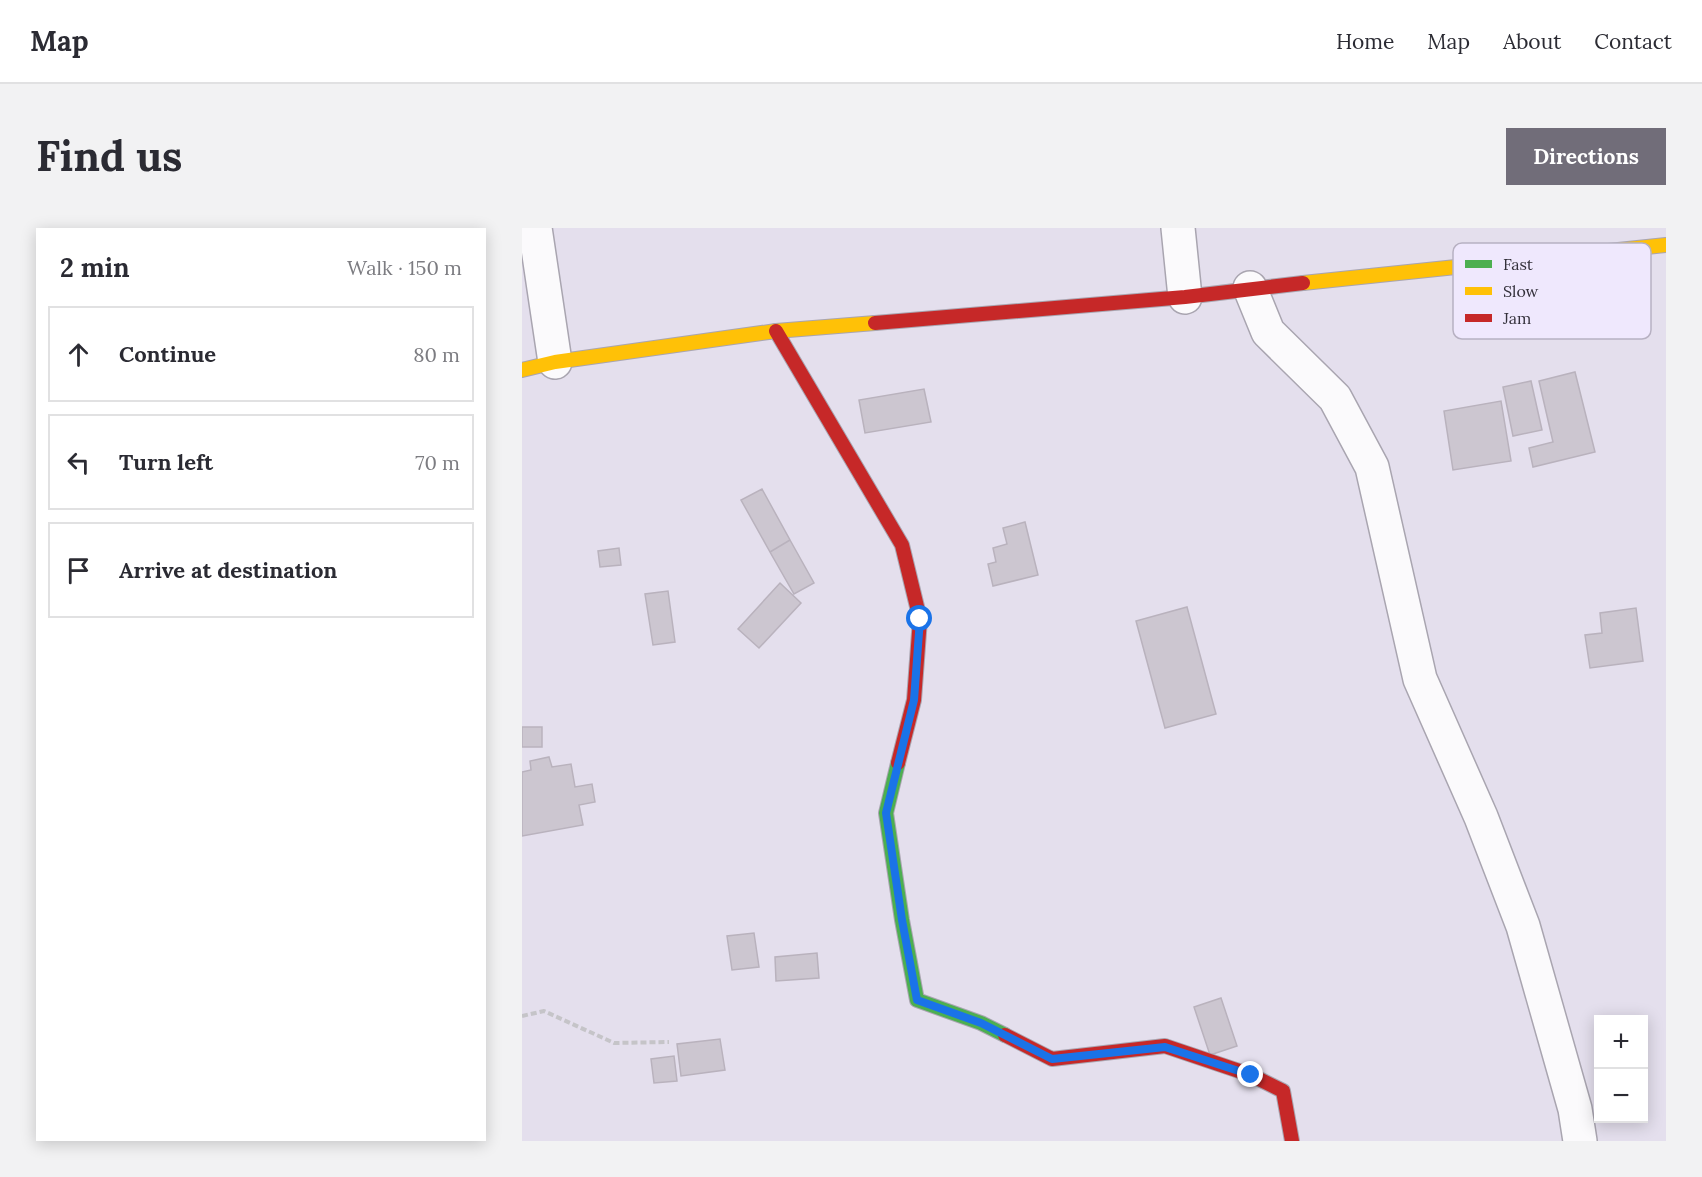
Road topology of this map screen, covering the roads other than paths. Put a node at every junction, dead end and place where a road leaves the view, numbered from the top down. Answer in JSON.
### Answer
{"nodes":[{"id":1,"x":535,"y":228,"type":"edge"},
{"id":2,"x":1178,"y":228,"type":"edge"},
{"id":3,"x":1666,"y":245,"type":"edge"},
{"id":4,"x":1651,"y":247,"type":"edge"},
{"id":5,"x":1453,"y":267,"type":"edge"},
{"id":6,"x":1250,"y":288,"type":"junction"},
{"id":7,"x":1185,"y":297,"type":"junction"},
{"id":8,"x":776,"y":331,"type":"junction"},
{"id":9,"x":555,"y":362,"type":"junction"},
{"id":10,"x":522,"y":370,"type":"edge"},
{"id":11,"x":1292,"y":1141,"type":"edge"},
{"id":12,"x":1580,"y":1141,"type":"edge"}],
"edges":[{"from":1,"to":9,"type":"street"},
{"from":2,"to":7,"type":"street"},
{"from":3,"to":4,"type":"street"},
{"from":5,"to":6,"type":"street"},
{"from":6,"to":7,"type":"street"},
{"from":6,"to":12,"type":"street"},
{"from":7,"to":8,"type":"street"},
{"from":8,"to":9,"type":"street"},
{"from":8,"to":11,"type":"street"},
{"from":9,"to":10,"type":"street"}]}
